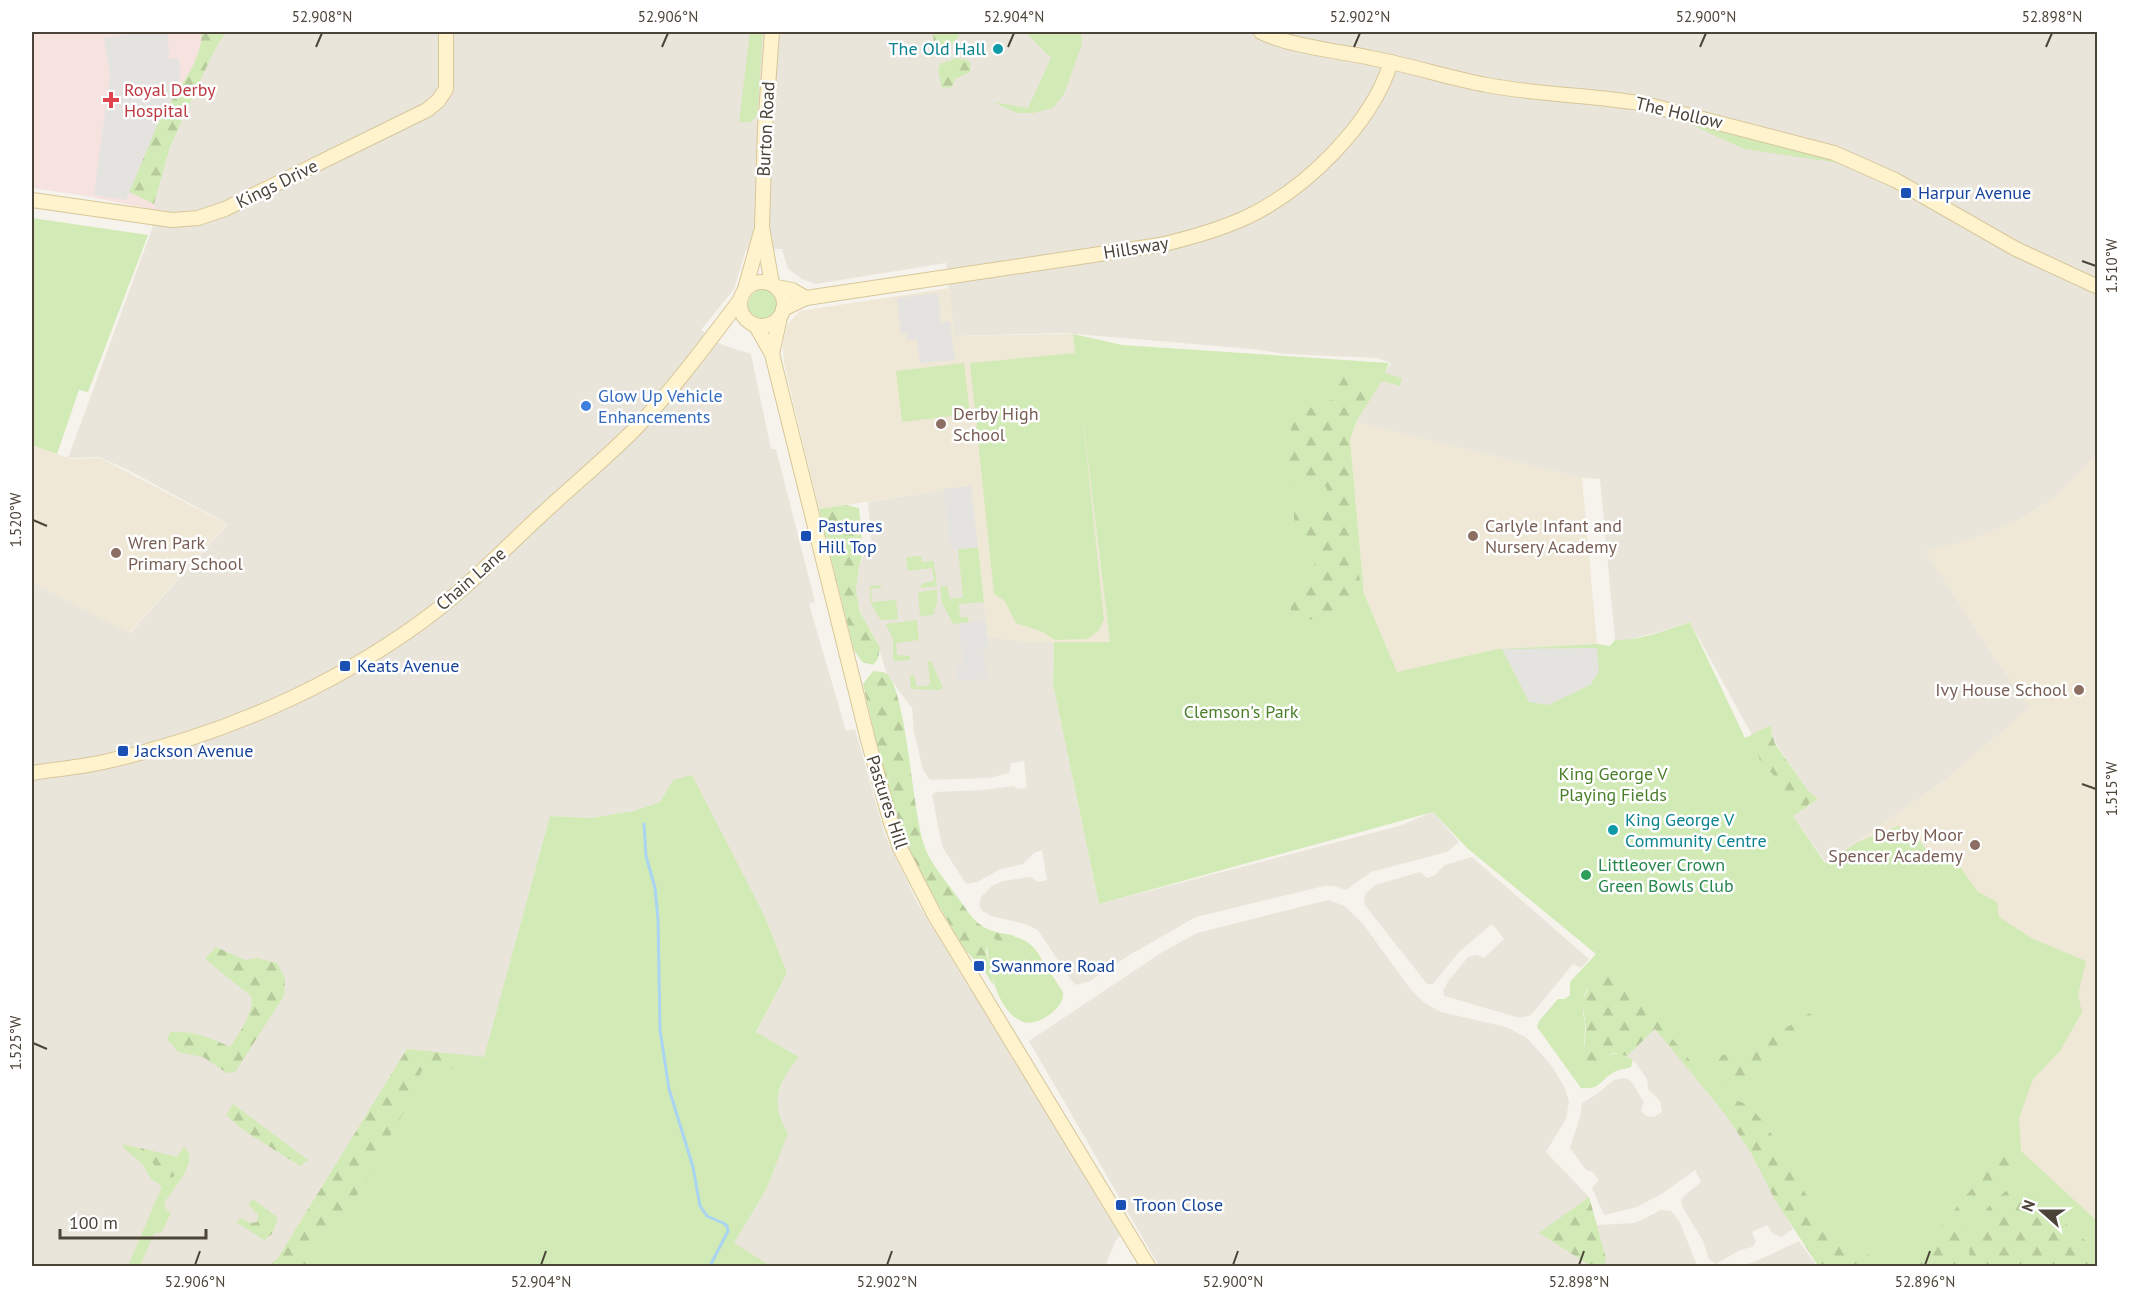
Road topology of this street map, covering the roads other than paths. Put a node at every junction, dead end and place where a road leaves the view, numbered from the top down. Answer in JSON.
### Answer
{"nodes":[{"id":1,"x":446,"y":32,"type":"edge"},
{"id":2,"x":772,"y":32,"type":"edge"},
{"id":3,"x":1261,"y":32,"type":"edge"},
{"id":4,"x":1391,"y":62,"type":"junction"},
{"id":5,"x":32,"y":200,"type":"edge"},
{"id":6,"x":762,"y":227,"type":"junction"},
{"id":7,"x":774,"y":286,"type":"junction"},
{"id":8,"x":2097,"y":287,"type":"edge"},
{"id":9,"x":742,"y":295,"type":"junction"},
{"id":10,"x":806,"y":298,"type":"junction"},
{"id":11,"x":782,"y":313,"type":"junction"},
{"id":12,"x":753,"y":324,"type":"junction"},
{"id":13,"x":713,"y":336,"type":"junction"},
{"id":14,"x":772,"y":354,"type":"junction"},
{"id":15,"x":32,"y":773,"type":"edge"},
{"id":16,"x":1148,"y":1266,"type":"edge"}],
"edges":[{"from":1,"to":5,"type":"street","name":"Kings Drive"},
{"from":2,"to":6,"type":"street","name":"Burton Road"},
{"from":3,"to":4,"type":"street","name":"The Hollow"},
{"from":4,"to":8,"type":"street","name":"The Hollow"},
{"from":4,"to":10,"type":"street","name":"Hillsway"},
{"from":6,"to":7,"type":"street","name":"Burton Road"},
{"from":6,"to":9,"type":"street","name":"Burton Road"},
{"from":7,"to":9,"type":"street"},
{"from":7,"to":10,"type":"street","name":"Hillsway"},
{"from":7,"to":11,"type":"street"},
{"from":9,"to":12,"type":"street"},
{"from":9,"to":13,"type":"street","name":"Chain Lane"},
{"from":10,"to":11,"type":"street","name":"Hillsway"},
{"from":11,"to":12,"type":"street"},
{"from":11,"to":14,"type":"street","name":"Pastures Hill"},
{"from":12,"to":13,"type":"street","name":"Chain Lane"},
{"from":12,"to":14,"type":"street","name":"Pastures Hill"},
{"from":13,"to":15,"type":"street","name":"Chain Lane"},
{"from":14,"to":16,"type":"street","name":"Pastures Hill"}]}
